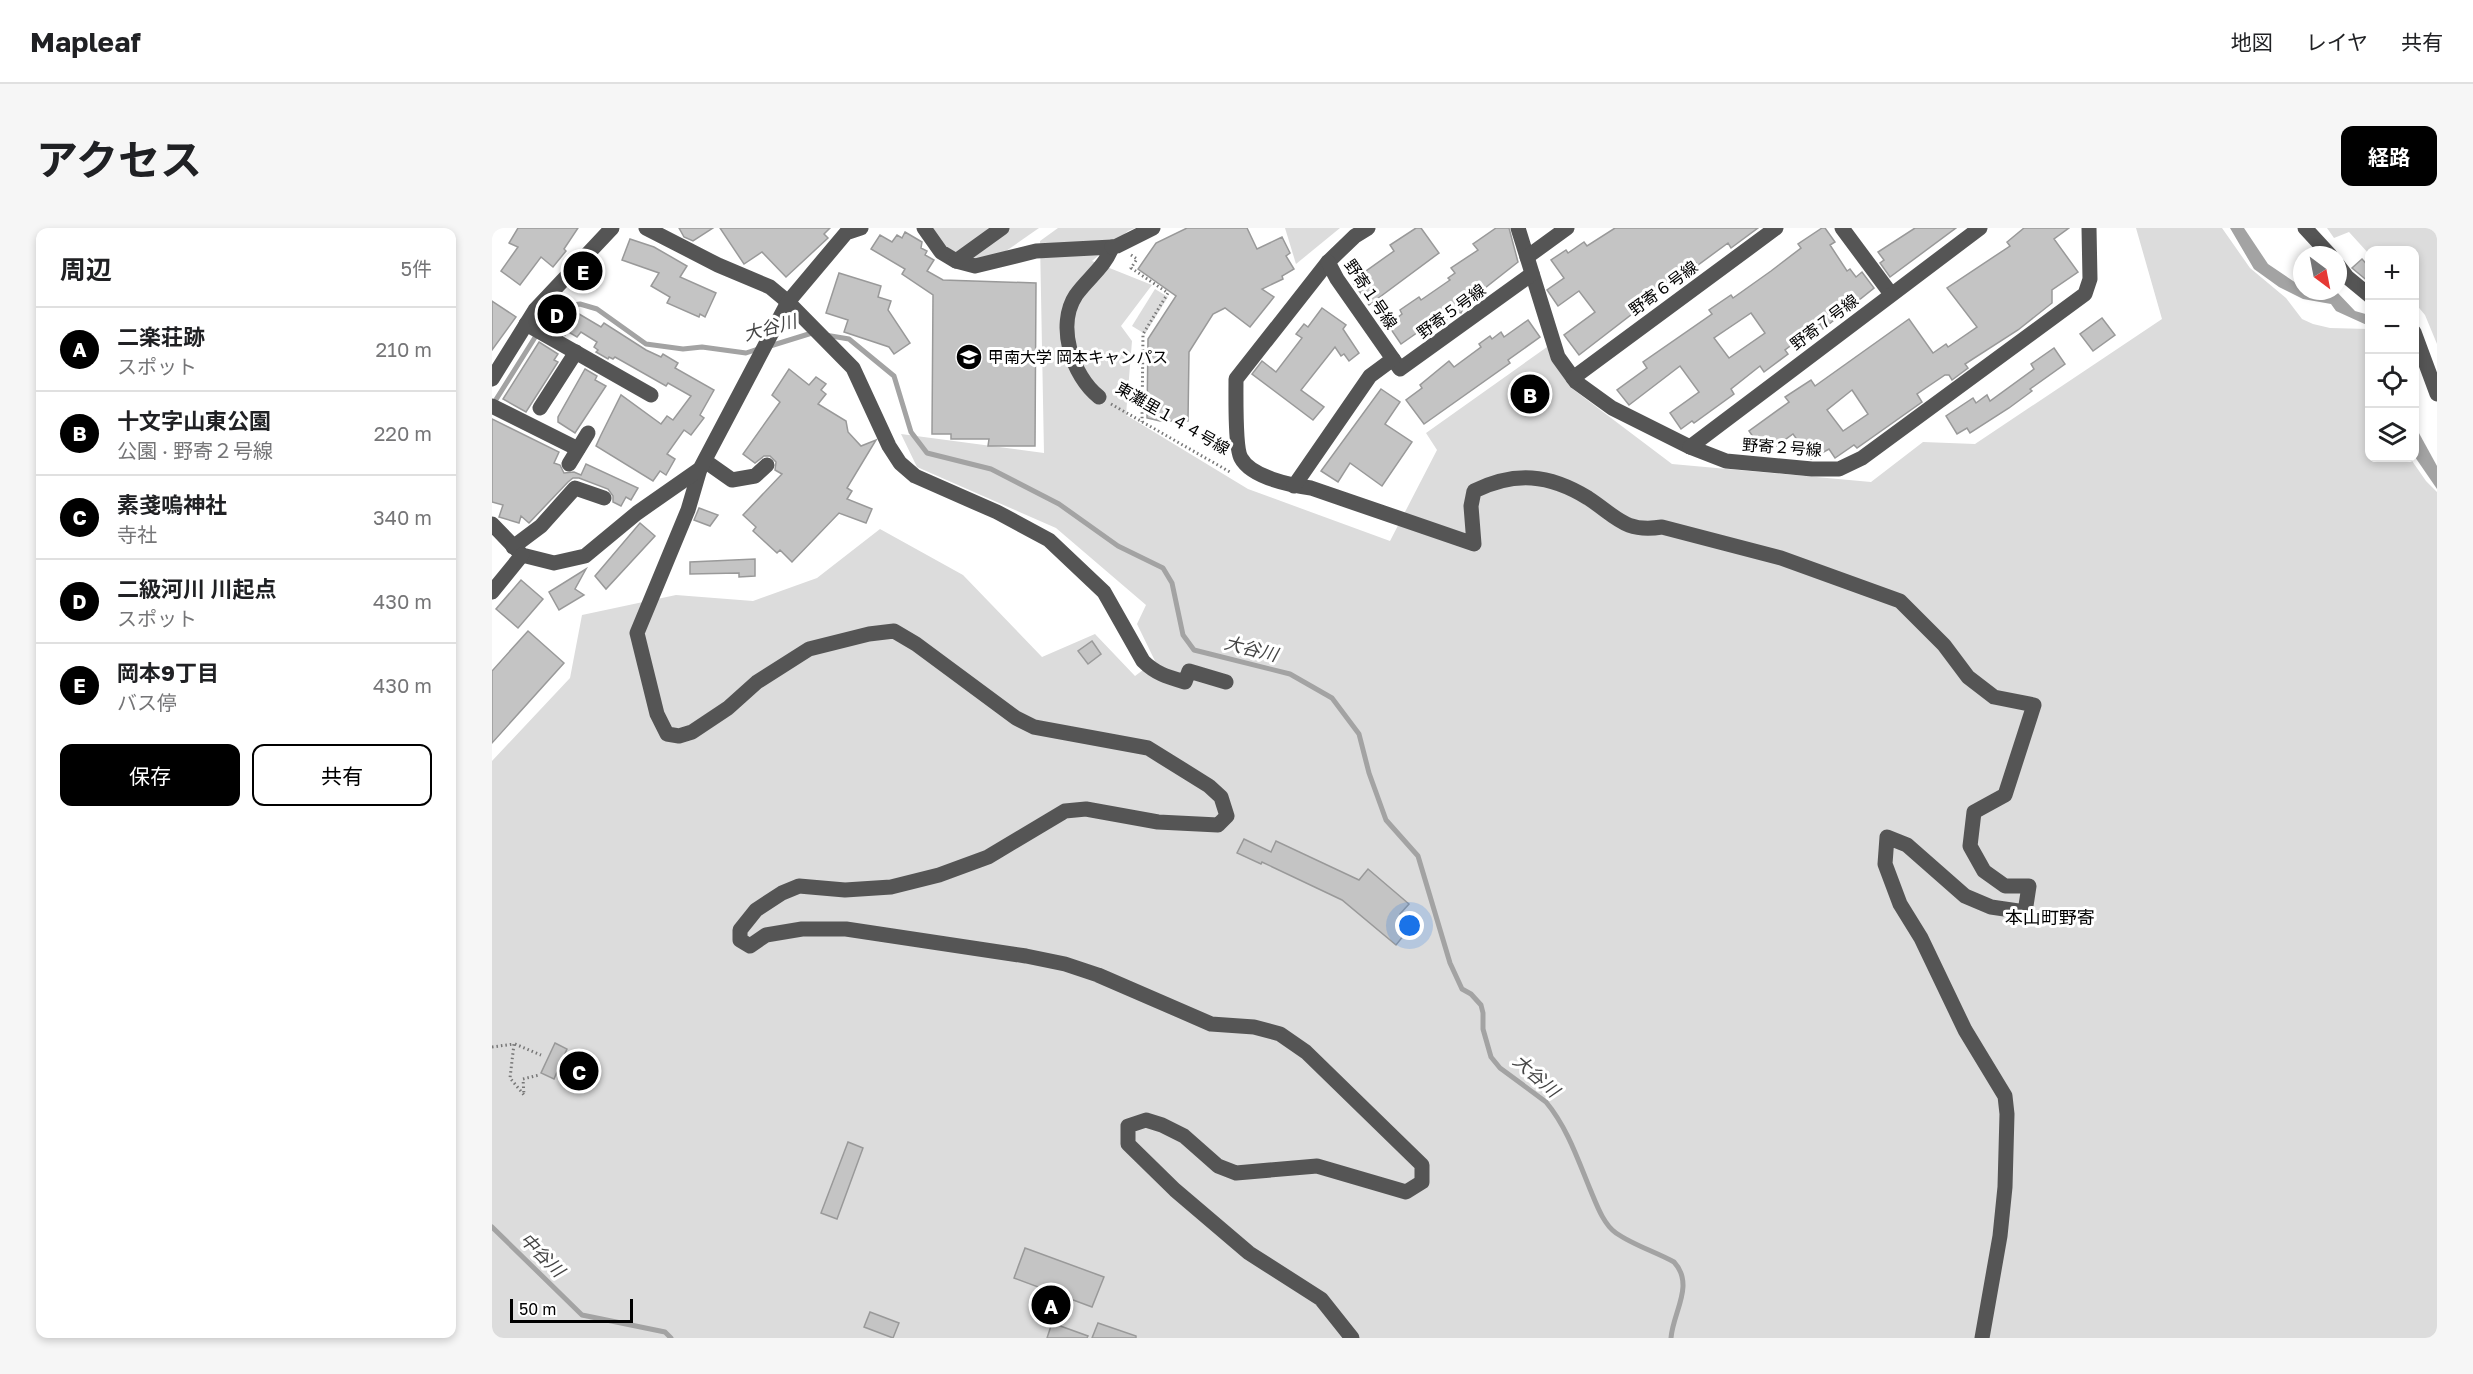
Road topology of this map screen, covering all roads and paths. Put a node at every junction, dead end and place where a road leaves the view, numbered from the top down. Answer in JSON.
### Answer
{"nodes":[{"id":1,"x":612,"y":228,"type":"edge"},
{"id":2,"x":646,"y":228,"type":"edge"},
{"id":3,"x":924,"y":228,"type":"edge"},
{"id":4,"x":1002,"y":228,"type":"edge"},
{"id":5,"x":1153,"y":228,"type":"edge"},
{"id":6,"x":1368,"y":228,"type":"edge"},
{"id":7,"x":1518,"y":228,"type":"edge"},
{"id":8,"x":1567,"y":228,"type":"edge"},
{"id":9,"x":1776,"y":228,"type":"edge"},
{"id":10,"x":1842,"y":228,"type":"edge"},
{"id":11,"x":1980,"y":228,"type":"edge"},
{"id":12,"x":2089,"y":228,"type":"edge"},
{"id":13,"x":2305,"y":228,"type":"edge"},
{"id":14,"x":849,"y":230,"type":"edge"},
{"id":15,"x":1115,"y":246,"type":"junction"},
{"id":16,"x":2322,"y":246,"type":"edge"},
{"id":17,"x":1527,"y":257,"type":"junction"},
{"id":18,"x":956,"y":261,"type":"junction"},
{"id":19,"x":1328,"y":262,"type":"junction"},
{"id":20,"x":1532,"y":274,"type":"junction"},
{"id":21,"x":2347,"y":277,"type":"edge"},
{"id":22,"x":2365,"y":292,"type":"edge"},
{"id":23,"x":1891,"y":294,"type":"junction"},
{"id":24,"x":788,"y":302,"type":"junction"},
{"id":25,"x":526,"y":324,"type":"junction"},
{"id":26,"x":2419,"y":343,"type":"edge"},
{"id":27,"x":576,"y":352,"type":"junction"},
{"id":28,"x":1393,"y":359,"type":"junction"},
{"id":29,"x":1573,"y":378,"type":"junction"},
{"id":30,"x":492,"y":379,"type":"edge"},
{"id":31,"x":2437,"y":394,"type":"edge"},
{"id":32,"x":651,"y":395,"type":"dead end"},
{"id":33,"x":1099,"y":397,"type":"joint"},
{"id":34,"x":493,"y":407,"type":"edge"},
{"id":35,"x":540,"y":408,"type":"dead end"},
{"id":36,"x":1142,"y":422,"type":"junction"},
{"id":37,"x":588,"y":433,"type":"dead end"},
{"id":38,"x":1690,"y":447,"type":"junction"},
{"id":39,"x":578,"y":449,"type":"junction"},
{"id":40,"x":569,"y":464,"type":"dead end"},
{"id":41,"x":702,"y":465,"type":"junction"},
{"id":42,"x":767,"y":465,"type":"dead end"},
{"id":43,"x":1250,"y":470,"type":"junction"},
{"id":44,"x":1294,"y":486,"type":"junction"},
{"id":45,"x":604,"y":498,"type":"dead end"},
{"id":46,"x":492,"y":524,"type":"edge"},
{"id":47,"x":517,"y":551,"type":"junction"},
{"id":48,"x":492,"y":592,"type":"edge"},
{"id":49,"x":1226,"y":682,"type":"dead end"},
{"id":50,"x":514,"y":1044,"type":"junction"},
{"id":51,"x":492,"y":1047,"type":"edge"},
{"id":52,"x":541,"y":1055,"type":"dead end"},
{"id":53,"x":539,"y":1075,"type":"dead end"},
{"id":54,"x":1352,"y":1338,"type":"edge"},
{"id":55,"x":1982,"y":1338,"type":"edge"}],
"edges":[{"from":1,"to":25,"type":"street"},
{"from":2,"to":24,"type":"street"},
{"from":3,"to":18,"type":"street"},
{"from":4,"to":18,"type":"street"},
{"from":5,"to":15,"type":"street"},
{"from":6,"to":19,"type":"street","name":"野寄１号線"},
{"from":7,"to":17,"type":"street","name":"野寄２号線"},
{"from":8,"to":17,"type":"street"},
{"from":9,"to":29,"type":"street","name":"野寄６号線"},
{"from":10,"to":23,"type":"street"},
{"from":11,"to":23,"type":"street","name":"野寄７号線"},
{"from":12,"to":38,"type":"street","name":"野寄２号線"},
{"from":13,"to":16,"type":"street"},
{"from":14,"to":24,"type":"street"},
{"from":15,"to":18,"type":"street"},
{"from":15,"to":33,"type":"street","name":"東灘里１４４号線"},
{"from":15,"to":36,"type":"path"},
{"from":17,"to":20,"type":"street","name":"野寄２号線"},
{"from":19,"to":28,"type":"street","name":"野寄１号線"},
{"from":19,"to":43,"type":"street"},
{"from":20,"to":28,"type":"street","name":"野寄５号線"},
{"from":20,"to":29,"type":"street","name":"野寄２号線"},
{"from":21,"to":22,"type":"street"},
{"from":23,"to":38,"type":"street","name":"野寄７号線"},
{"from":24,"to":41,"type":"street"},
{"from":24,"to":49,"type":"street"},
{"from":25,"to":27,"type":"street"},
{"from":25,"to":30,"type":"street"},
{"from":26,"to":31,"type":"street"},
{"from":27,"to":32,"type":"street"},
{"from":27,"to":35,"type":"street"},
{"from":28,"to":44,"type":"street"},
{"from":29,"to":38,"type":"street","name":"野寄２号線"},
{"from":33,"to":36,"type":"path","name":"東灘里１４４号線"},
{"from":34,"to":39,"type":"street"},
{"from":36,"to":43,"type":"path","name":"東灘里１４４号線"},
{"from":37,"to":39,"type":"street"},
{"from":39,"to":40,"type":"street"},
{"from":41,"to":42,"type":"street"},
{"from":41,"to":47,"type":"street"},
{"from":41,"to":54,"type":"street"},
{"from":43,"to":44,"type":"street"},
{"from":44,"to":55,"type":"street"},
{"from":45,"to":47,"type":"street"},
{"from":46,"to":47,"type":"street"},
{"from":47,"to":48,"type":"street"},
{"from":50,"to":51,"type":"path"},
{"from":50,"to":52,"type":"path"},
{"from":50,"to":53,"type":"path"}]}
